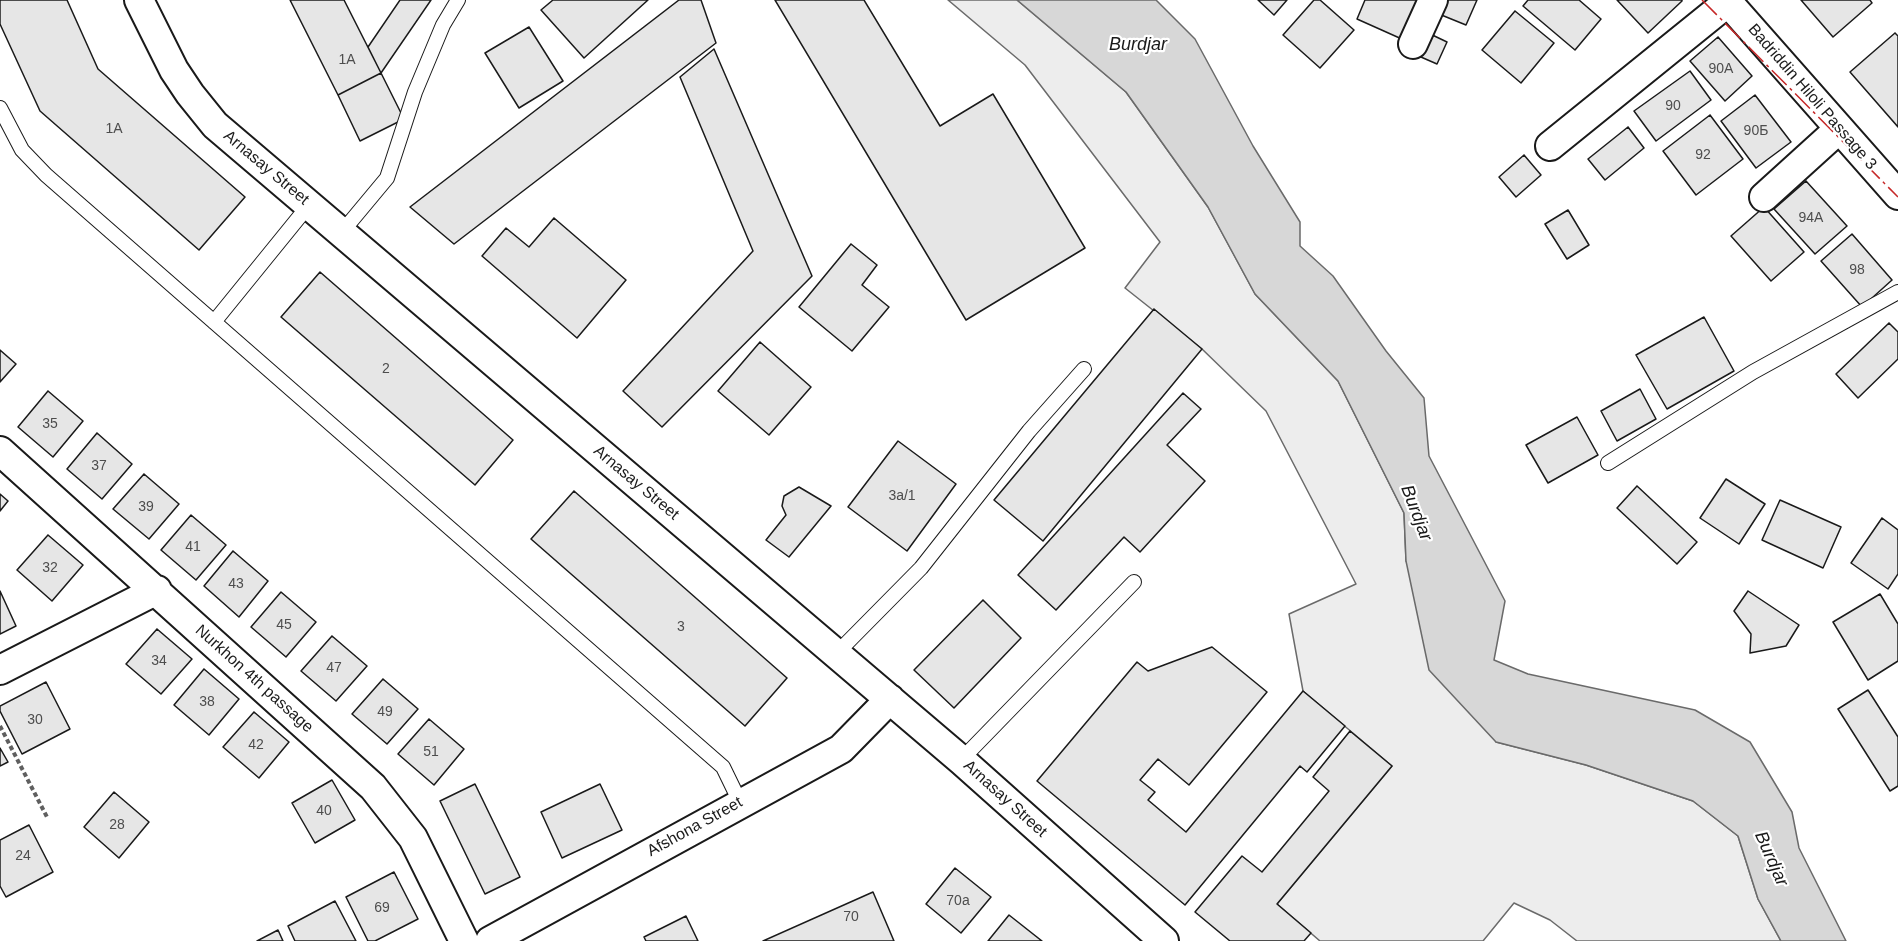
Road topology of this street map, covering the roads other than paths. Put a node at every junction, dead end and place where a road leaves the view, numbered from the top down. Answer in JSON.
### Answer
{"nodes":[{"id":1,"x":139,"y":0,"type":"edge"},
{"id":2,"x":458,"y":0,"type":"edge"},
{"id":3,"x":1433,"y":0,"type":"edge"},
{"id":4,"x":1727,"y":1,"type":"edge"},
{"id":5,"x":1413,"y":44,"type":"dead end"},
{"id":6,"x":0,"y":108,"type":"edge"},
{"id":7,"x":1839,"y":129,"type":"junction"},
{"id":8,"x":1550,"y":146,"type":"dead end"},
{"id":9,"x":1898,"y":195,"type":"edge"},
{"id":10,"x":1764,"y":197,"type":"dead end"},
{"id":11,"x":309,"y":205,"type":"junction"},
{"id":12,"x":342,"y":232,"type":"junction"},
{"id":13,"x":1898,"y":292,"type":"edge"},
{"id":14,"x":214,"y":322,"type":"junction"},
{"id":15,"x":1084,"y":369,"type":"dead end"},
{"id":16,"x":0,"y":452,"type":"edge"},
{"id":17,"x":1608,"y":463,"type":"dead end"},
{"id":18,"x":1134,"y":582,"type":"dead end"},
{"id":19,"x":157,"y":590,"type":"junction"},
{"id":20,"x":836,"y":654,"type":"junction"},
{"id":21,"x":0,"y":670,"type":"edge"},
{"id":22,"x":890,"y":699,"type":"junction"},
{"id":23,"x":961,"y":760,"type":"junction"},
{"id":24,"x":740,"y":802,"type":"junction"},
{"id":25,"x":464,"y":941,"type":"edge"},
{"id":26,"x":490,"y":941,"type":"edge"},
{"id":27,"x":1164,"y":941,"type":"edge"}],
"edges":[{"from":1,"to":11,"type":"street","name":"Arnasay Street"},
{"from":2,"to":12,"type":"lane"},
{"from":3,"to":5,"type":"street"},
{"from":4,"to":7,"type":"street","name":"Badriddin Hiloli Passage 3"},
{"from":4,"to":8,"type":"street"},
{"from":6,"to":14,"type":"lane"},
{"from":7,"to":9,"type":"street","name":"Badriddin Hiloli Passage 3"},
{"from":7,"to":10,"type":"street"},
{"from":11,"to":12,"type":"street","name":"Arnasay Street"},
{"from":11,"to":14,"type":"lane"},
{"from":12,"to":20,"type":"street","name":"Arnasay Street"},
{"from":13,"to":17,"type":"lane"},
{"from":14,"to":24,"type":"lane"},
{"from":15,"to":20,"type":"lane"},
{"from":16,"to":19,"type":"street","name":"Nurkhon 4th passage"},
{"from":18,"to":23,"type":"lane"},
{"from":19,"to":21,"type":"street"},
{"from":19,"to":25,"type":"street","name":"Nurkhon 4th passage"},
{"from":20,"to":22,"type":"street","name":"Arnasay Street"},
{"from":22,"to":23,"type":"street","name":"Arnasay Street"},
{"from":22,"to":24,"type":"street","name":"Afshona Street"},
{"from":23,"to":27,"type":"street","name":"Arnasay Street"},
{"from":24,"to":26,"type":"street","name":"Afshona Street"}]}
